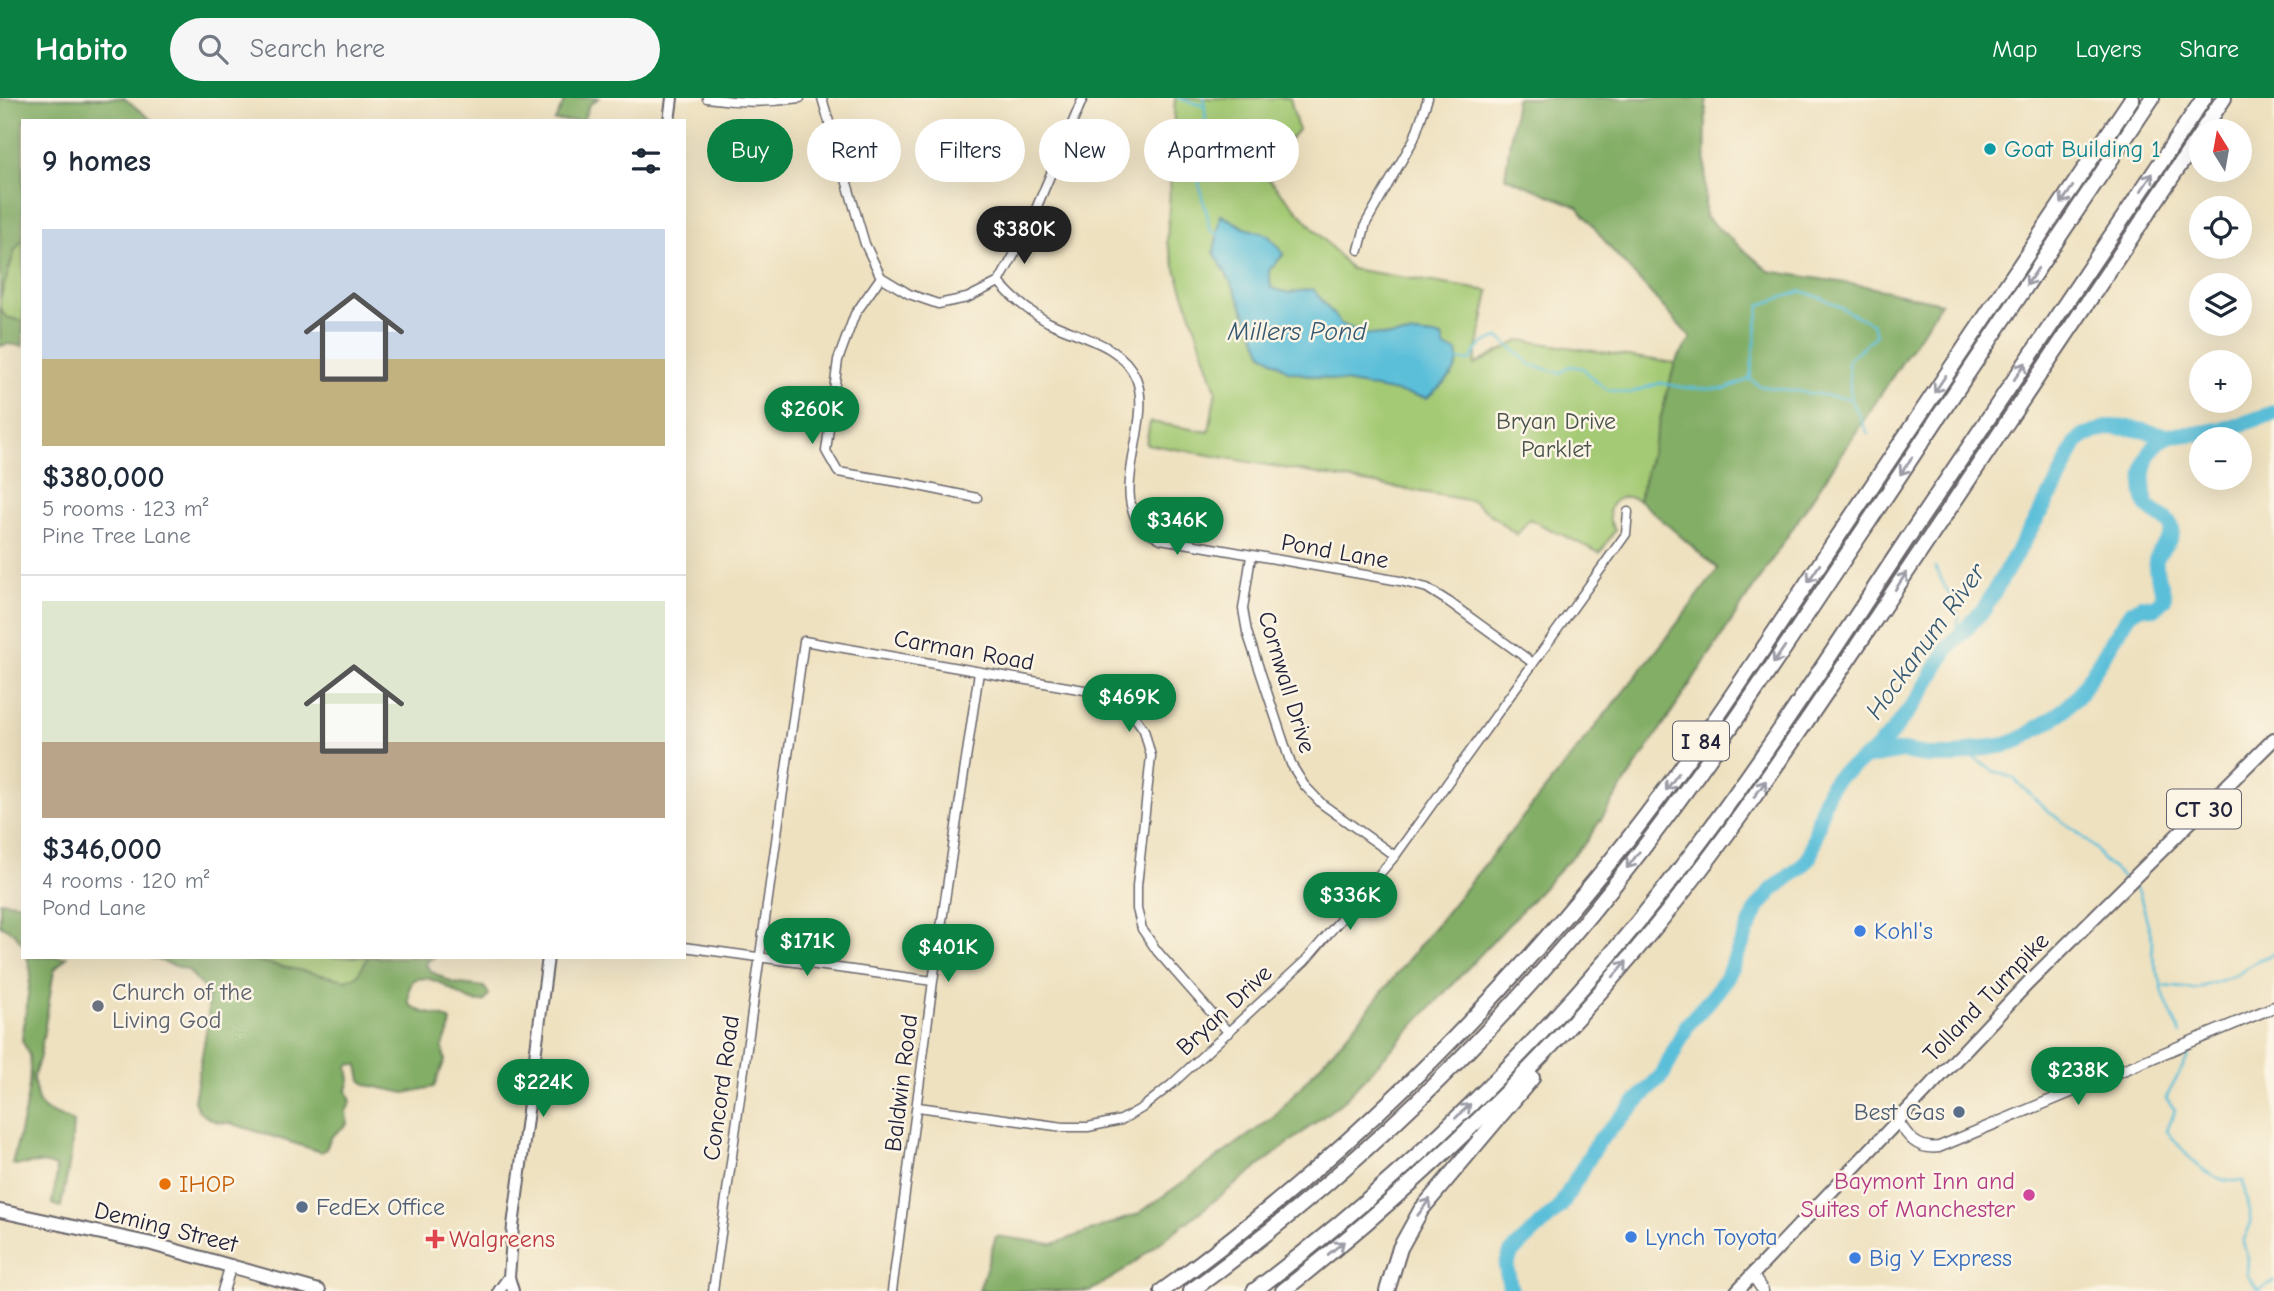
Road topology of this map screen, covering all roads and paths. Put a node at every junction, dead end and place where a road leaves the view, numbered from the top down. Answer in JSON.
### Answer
{"nodes":[{"id":1,"x":672,"y":98,"type":"edge"},
{"id":2,"x":707,"y":98,"type":"edge"},
{"id":3,"x":800,"y":98,"type":"edge"},
{"id":4,"x":822,"y":98,"type":"edge"},
{"id":5,"x":1083,"y":98,"type":"edge"},
{"id":6,"x":1428,"y":98,"type":"edge"},
{"id":7,"x":2132,"y":98,"type":"edge"},
{"id":8,"x":2152,"y":98,"type":"edge"},
{"id":9,"x":2203,"y":98,"type":"edge"},
{"id":10,"x":2224,"y":98,"type":"edge"},
{"id":11,"x":668,"y":119,"type":"edge"},
{"id":12,"x":2210,"y":119,"type":"edge"},
{"id":13,"x":2189,"y":151,"type":"edge"},
{"id":14,"x":1359,"y":250,"type":"dead end"},
{"id":15,"x":881,"y":277,"type":"junction"},
{"id":16,"x":999,"y":282,"type":"junction"},
{"id":17,"x":976,"y":498,"type":"dead end"},
{"id":18,"x":1628,"y":512,"type":"dead end"},
{"id":19,"x":1251,"y":556,"type":"junction"},
{"id":20,"x":804,"y":641,"type":"joint"},
{"id":21,"x":1533,"y":663,"type":"junction"},
{"id":22,"x":979,"y":672,"type":"junction"},
{"id":23,"x":2274,"y":740,"type":"edge"},
{"id":24,"x":1395,"y":856,"type":"junction"},
{"id":25,"x":686,"y":947,"type":"edge"},
{"id":26,"x":758,"y":956,"type":"junction"},
{"id":27,"x":548,"y":959,"type":"edge"},
{"id":28,"x":933,"y":981,"type":"junction"},
{"id":29,"x":1592,"y":1002,"type":"junction"},
{"id":30,"x":2274,"y":1007,"type":"edge"},
{"id":31,"x":1229,"y":1033,"type":"junction"},
{"id":32,"x":918,"y":1107,"type":"junction"},
{"id":33,"x":1898,"y":1119,"type":"junction"},
{"id":34,"x":0,"y":1211,"type":"edge"},
{"id":35,"x":231,"y":1265,"type":"junction"},
{"id":36,"x":1752,"y":1275,"type":"junction"},
{"id":37,"x":509,"y":1277,"type":"junction"},
{"id":38,"x":223,"y":1291,"type":"edge"},
{"id":39,"x":319,"y":1291,"type":"edge"},
{"id":40,"x":499,"y":1291,"type":"edge"},
{"id":41,"x":513,"y":1291,"type":"edge"},
{"id":42,"x":713,"y":1291,"type":"edge"},
{"id":43,"x":892,"y":1291,"type":"edge"},
{"id":44,"x":1162,"y":1291,"type":"edge"},
{"id":45,"x":1191,"y":1291,"type":"edge"},
{"id":46,"x":1255,"y":1291,"type":"edge"},
{"id":47,"x":1283,"y":1291,"type":"edge"},
{"id":48,"x":1387,"y":1291,"type":"edge"},
{"id":49,"x":1737,"y":1291,"type":"edge"},
{"id":50,"x":1763,"y":1291,"type":"edge"}],
"edges":[{"from":1,"to":11,"type":"main road"},
{"from":2,"to":3,"type":"street"},
{"from":4,"to":15,"type":"street"},
{"from":5,"to":16,"type":"street"},
{"from":6,"to":14,"type":"street"},
{"from":7,"to":44,"type":"highway","number":"I 84","one_way":true},
{"from":8,"to":45,"type":"highway","one_way":true},
{"from":46,"to":9,"type":"highway","one_way":true},
{"from":10,"to":12,"type":"highway"},
{"from":29,"to":13,"type":"highway","one_way":true},
{"from":15,"to":16,"type":"street"},
{"from":15,"to":17,"type":"street"},
{"from":16,"to":19,"type":"street","name":"Pond Lane"},
{"from":18,"to":21,"type":"street","name":"Bryan Drive"},
{"from":19,"to":21,"type":"street","name":"Pond Lane"},
{"from":19,"to":24,"type":"street","name":"Cornwall Drive"},
{"from":20,"to":22,"type":"street","name":"Carman Road"},
{"from":20,"to":26,"type":"street","name":"Concord Road"},
{"from":21,"to":24,"type":"street","name":"Bryan Drive"},
{"from":22,"to":28,"type":"street","name":"Baldwin Road"},
{"from":22,"to":31,"type":"street","name":"Carman Road"},
{"from":23,"to":33,"type":"main road","name":"Tolland Turnpike","number":"CT 30"},
{"from":24,"to":31,"type":"street","name":"Bryan Drive"},
{"from":25,"to":26,"type":"street"},
{"from":26,"to":28,"type":"street"},
{"from":26,"to":42,"type":"street","name":"Concord Road"},
{"from":27,"to":37,"type":"main road"},
{"from":28,"to":32,"type":"street","name":"Baldwin Road"},
{"from":47,"to":29,"type":"highway","one_way":true},
{"from":48,"to":29,"type":"highway","one_way":true},
{"from":30,"to":33,"type":"street"},
{"from":31,"to":32,"type":"street","name":"Bryan Drive"},
{"from":32,"to":43,"type":"street","name":"Baldwin Road"},
{"from":33,"to":36,"type":"main road","name":"Tolland Turnpike","number":"CT 30"},
{"from":34,"to":35,"type":"main road","name":"Deming Street"},
{"from":35,"to":38,"type":"street"},
{"from":35,"to":39,"type":"main road","name":"Deming Street"},
{"from":36,"to":49,"type":"main road","name":"Tolland Turnpike","number":"CT 30"},
{"from":36,"to":50,"type":"street"},
{"from":37,"to":40,"type":"main road"},
{"from":37,"to":41,"type":"main road"}]}
